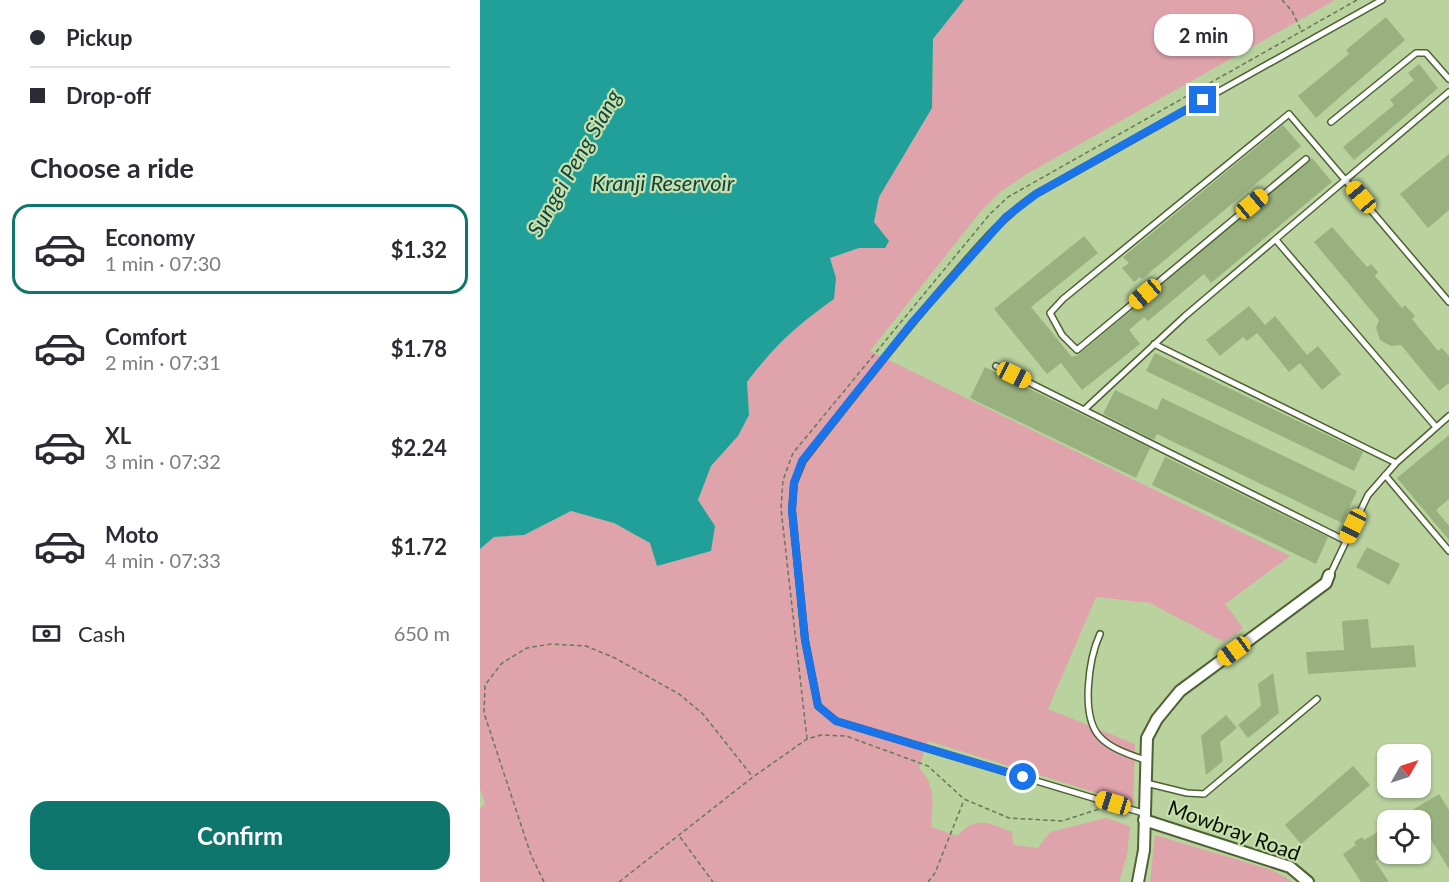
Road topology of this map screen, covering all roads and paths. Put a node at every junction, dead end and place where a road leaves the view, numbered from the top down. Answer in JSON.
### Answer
{"nodes":[{"id":1,"x":1282,"y":0,"type":"edge"},
{"id":2,"x":1357,"y":0,"type":"edge"},
{"id":3,"x":1382,"y":0,"type":"edge"},
{"id":4,"x":1302,"y":30,"type":"junction"},
{"id":5,"x":1449,"y":80,"type":"edge"},
{"id":6,"x":1449,"y":92,"type":"edge"},
{"id":7,"x":1331,"y":122,"type":"dead end"},
{"id":8,"x":1306,"y":159,"type":"dead end"},
{"id":9,"x":1347,"y":179,"type":"junction"},
{"id":10,"x":1276,"y":240,"type":"junction"},
{"id":11,"x":1449,"y":302,"type":"edge"},
{"id":12,"x":1154,"y":344,"type":"junction"},
{"id":13,"x":996,"y":366,"type":"dead end"},
{"id":14,"x":1084,"y":409,"type":"junction"},
{"id":15,"x":1449,"y":416,"type":"edge"},
{"id":16,"x":1436,"y":427,"type":"junction"},
{"id":17,"x":1396,"y":463,"type":"junction"},
{"id":18,"x":1385,"y":475,"type":"junction"},
{"id":19,"x":1346,"y":541,"type":"junction"},
{"id":20,"x":1449,"y":551,"type":"edge"},
{"id":21,"x":1329,"y":575,"type":"joint"},
{"id":22,"x":1100,"y":634,"type":"dead end"},
{"id":23,"x":1317,"y":699,"type":"dead end"},
{"id":24,"x":807,"y":739,"type":"junction"},
{"id":25,"x":1145,"y":760,"type":"junction"},
{"id":26,"x":753,"y":777,"type":"junction"},
{"id":27,"x":1146,"y":783,"type":"junction"},
{"id":28,"x":964,"y":799,"type":"junction"},
{"id":29,"x":1113,"y":803,"type":"junction"},
{"id":30,"x":1144,"y":817,"type":"junction"},
{"id":31,"x":680,"y":836,"type":"junction"},
{"id":32,"x":544,"y":882,"type":"edge"},
{"id":33,"x":619,"y":882,"type":"edge"},
{"id":34,"x":713,"y":882,"type":"edge"},
{"id":35,"x":928,"y":882,"type":"edge"},
{"id":36,"x":1138,"y":882,"type":"edge"},
{"id":37,"x":1308,"y":882,"type":"edge"}],
"edges":[{"from":1,"to":4,"type":"path"},
{"from":2,"to":4,"type":"path"},
{"from":3,"to":29,"type":"lane"},
{"from":4,"to":24,"type":"path"},
{"from":5,"to":7,"type":"lane"},
{"from":6,"to":9,"type":"lane"},
{"from":8,"to":9,"type":"lane"},
{"from":9,"to":10,"type":"lane"},
{"from":9,"to":11,"type":"lane"},
{"from":10,"to":12,"type":"lane"},
{"from":10,"to":16,"type":"lane"},
{"from":12,"to":14,"type":"lane"},
{"from":12,"to":17,"type":"lane"},
{"from":13,"to":14,"type":"lane"},
{"from":14,"to":19,"type":"lane"},
{"from":15,"to":16,"type":"lane"},
{"from":16,"to":17,"type":"lane"},
{"from":17,"to":18,"type":"lane"},
{"from":18,"to":19,"type":"lane"},
{"from":18,"to":20,"type":"lane"},
{"from":19,"to":21,"type":"lane"},
{"from":21,"to":25,"type":"street"},
{"from":22,"to":25,"type":"lane"},
{"from":23,"to":27,"type":"lane"},
{"from":24,"to":26,"type":"path"},
{"from":24,"to":28,"type":"path"},
{"from":25,"to":27,"type":"street"},
{"from":26,"to":31,"type":"path"},
{"from":26,"to":32,"type":"path"},
{"from":27,"to":30,"type":"street"},
{"from":28,"to":29,"type":"path"},
{"from":28,"to":35,"type":"path"},
{"from":29,"to":30,"type":"lane"},
{"from":30,"to":36,"type":"street"},
{"from":30,"to":37,"type":"street","name":"Mowbray Road"},
{"from":31,"to":33,"type":"path"},
{"from":31,"to":34,"type":"path"}]}
